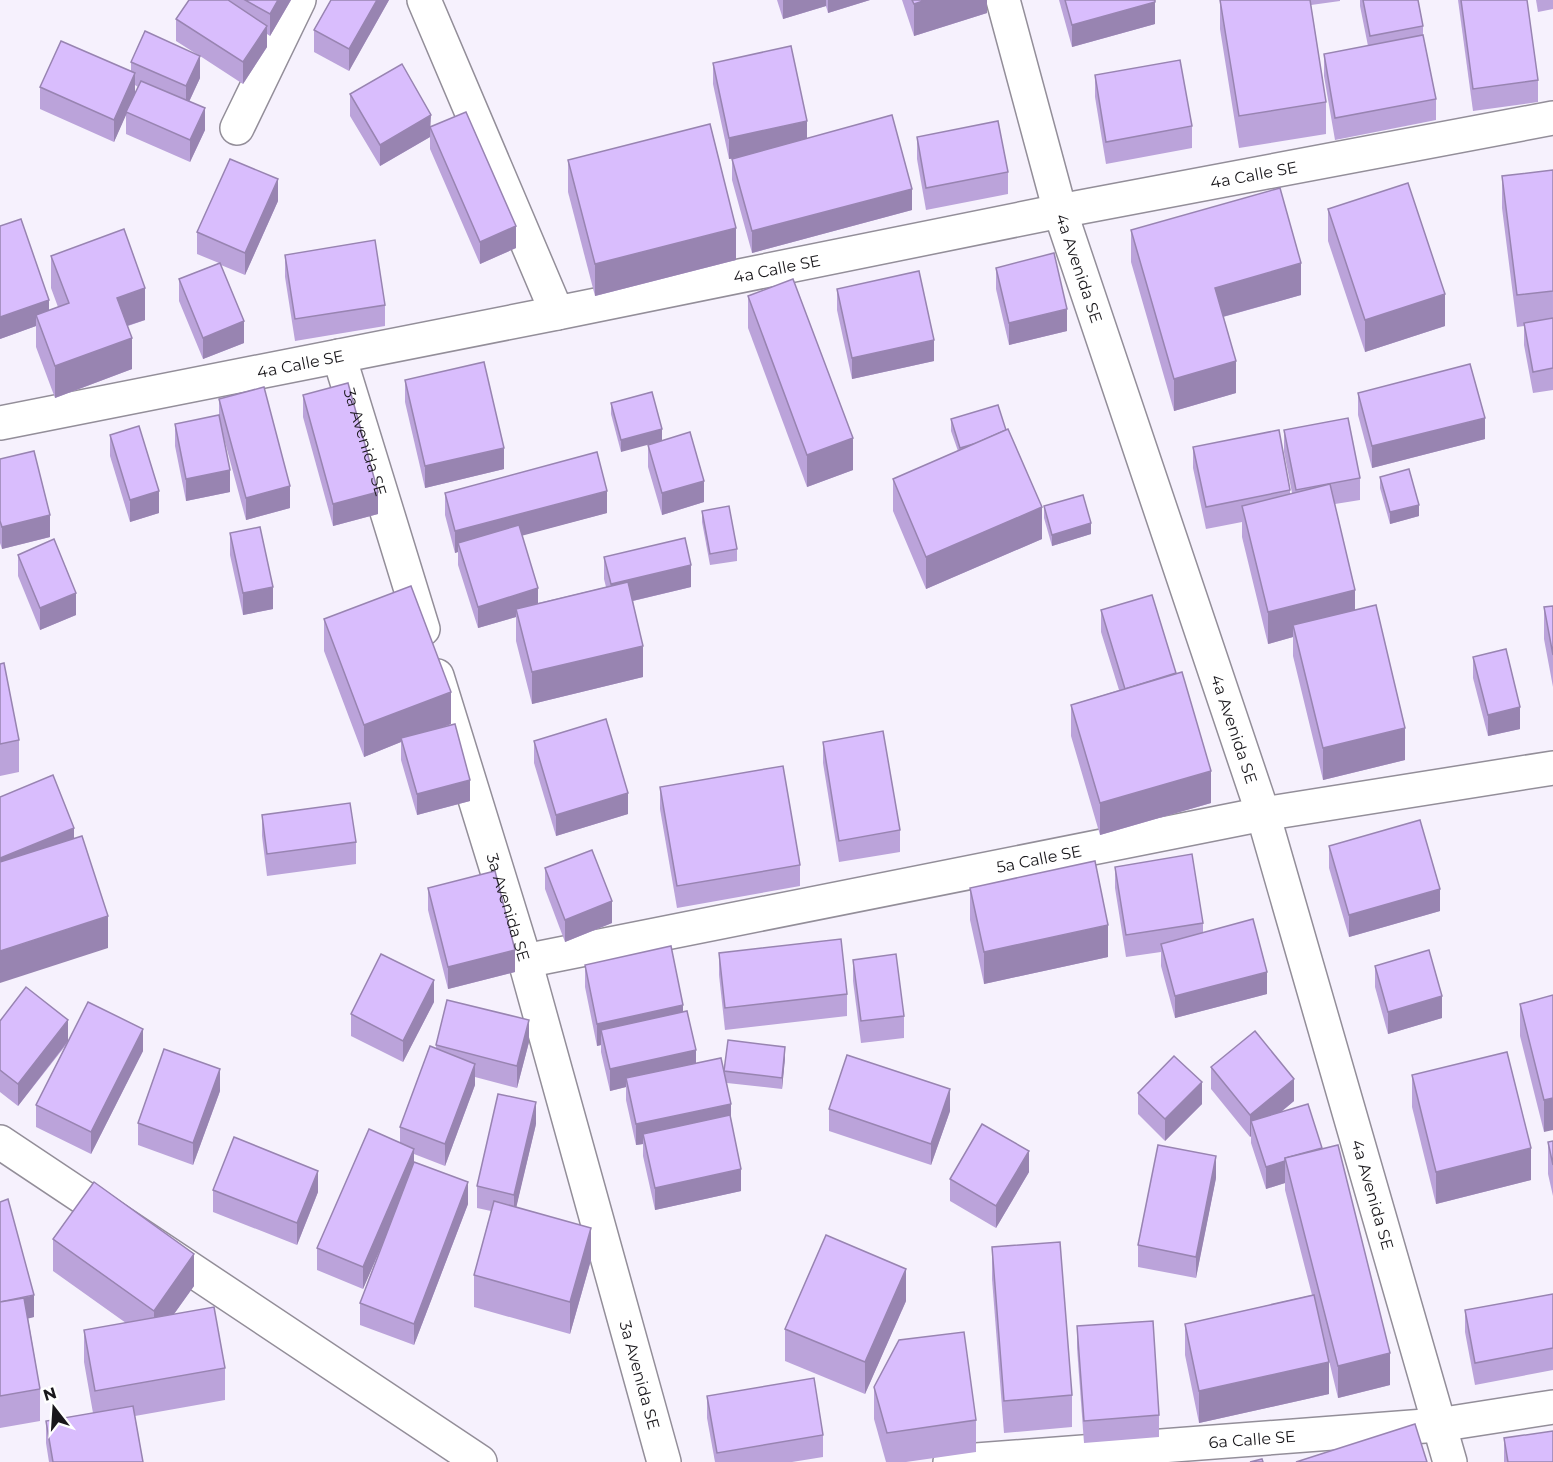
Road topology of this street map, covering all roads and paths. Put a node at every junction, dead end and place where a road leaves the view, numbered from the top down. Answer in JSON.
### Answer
{"nodes":[{"id":1,"x":299,"y":0,"type":"edge"},
{"id":2,"x":424,"y":0,"type":"edge"},
{"id":3,"x":1003,"y":0,"type":"edge"},
{"id":4,"x":1553,"y":118,"type":"edge"},
{"id":5,"x":237,"y":128,"type":"dead end"},
{"id":6,"x":1060,"y":211,"type":"junction"},
{"id":7,"x":557,"y":313,"type":"junction"},
{"id":8,"x":339,"y":356,"type":"junction"},
{"id":9,"x":0,"y":423,"type":"edge"},
{"id":10,"x":1553,"y":768,"type":"edge"},
{"id":11,"x":1263,"y":813,"type":"junction"},
{"id":12,"x":525,"y":962,"type":"junction"},
{"id":13,"x":0,"y":1142,"type":"edge"},
{"id":14,"x":1553,"y":1407,"type":"edge"},
{"id":15,"x":1438,"y":1425,"type":"junction"},
{"id":16,"x":480,"y":1462,"type":"edge"},
{"id":17,"x":664,"y":1462,"type":"edge"},
{"id":18,"x":950,"y":1462,"type":"edge"},
{"id":19,"x":1450,"y":1462,"type":"edge"}],
"edges":[{"from":1,"to":5,"type":"street"},
{"from":2,"to":7,"type":"street"},
{"from":3,"to":6,"type":"street","name":"4a Avenida SE"},
{"from":4,"to":6,"type":"street","name":"4a Calle SE"},
{"from":6,"to":7,"type":"street","name":"4a Calle SE"},
{"from":6,"to":11,"type":"street","name":"4a Avenida SE"},
{"from":7,"to":8,"type":"street","name":"4a Calle SE"},
{"from":8,"to":9,"type":"street","name":"4a Calle SE"},
{"from":8,"to":12,"type":"street","name":"3a Avenida SE"},
{"from":10,"to":11,"type":"street","name":"5a Calle SE"},
{"from":11,"to":12,"type":"street","name":"5a Calle SE"},
{"from":11,"to":15,"type":"street","name":"4a Avenida SE"},
{"from":12,"to":17,"type":"street","name":"3a Avenida SE"},
{"from":13,"to":16,"type":"street"},
{"from":14,"to":15,"type":"street","name":"6a Calle SE"},
{"from":15,"to":18,"type":"street","name":"6a Calle SE"},
{"from":15,"to":19,"type":"street","name":"4a Avenida SE"}]}
